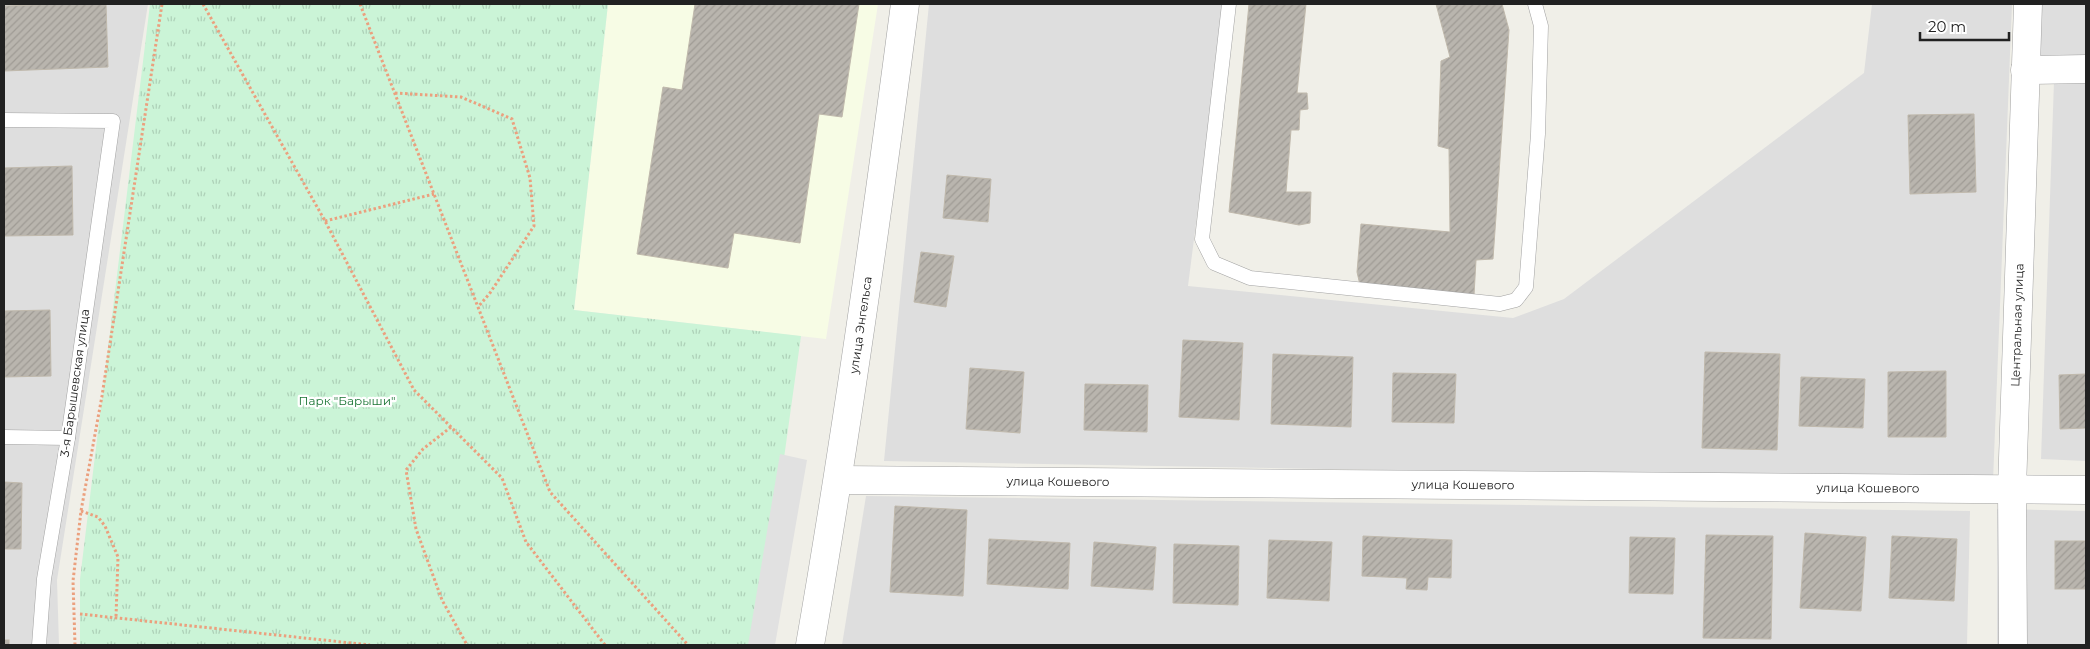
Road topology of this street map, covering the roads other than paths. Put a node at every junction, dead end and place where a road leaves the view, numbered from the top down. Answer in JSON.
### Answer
{"nodes":[{"id":1,"x":905,"y":4,"type":"edge"},
{"id":2,"x":1228,"y":4,"type":"edge"},
{"id":3,"x":1535,"y":4,"type":"edge"},
{"id":4,"x":2028,"y":4,"type":"edge"},
{"id":5,"x":2086,"y":69,"type":"edge"},
{"id":6,"x":2025,"y":70,"type":"junction"},
{"id":7,"x":4,"y":120,"type":"edge"},
{"id":8,"x":4,"y":437,"type":"edge"},
{"id":9,"x":68,"y":438,"type":"junction"},
{"id":10,"x":839,"y":480,"type":"junction"},
{"id":11,"x":2012,"y":489,"type":"junction"},
{"id":12,"x":2086,"y":490,"type":"edge"},
{"id":13,"x":39,"y":645,"type":"edge"},
{"id":14,"x":810,"y":645,"type":"edge"},
{"id":15,"x":2013,"y":645,"type":"edge"}],
"edges":[{"from":1,"to":10,"type":"street","name":"улица Энгельса"},
{"from":2,"to":3,"type":"lane"},
{"from":4,"to":6,"type":"street","name":"Центральная улица"},
{"from":5,"to":6,"type":"street"},
{"from":6,"to":11,"type":"street","name":"Центральная улица"},
{"from":7,"to":9,"type":"lane","name":"3-я Барышевская улица"},
{"from":8,"to":9,"type":"lane"},
{"from":9,"to":13,"type":"lane","name":"3-я Барышевская улица"},
{"from":10,"to":11,"type":"street","name":"улица Кошевого"},
{"from":10,"to":14,"type":"street","name":"улица Энгельса"},
{"from":11,"to":12,"type":"street","name":"улица Кошевого"},
{"from":11,"to":15,"type":"street","name":"Центральная улица"}]}
